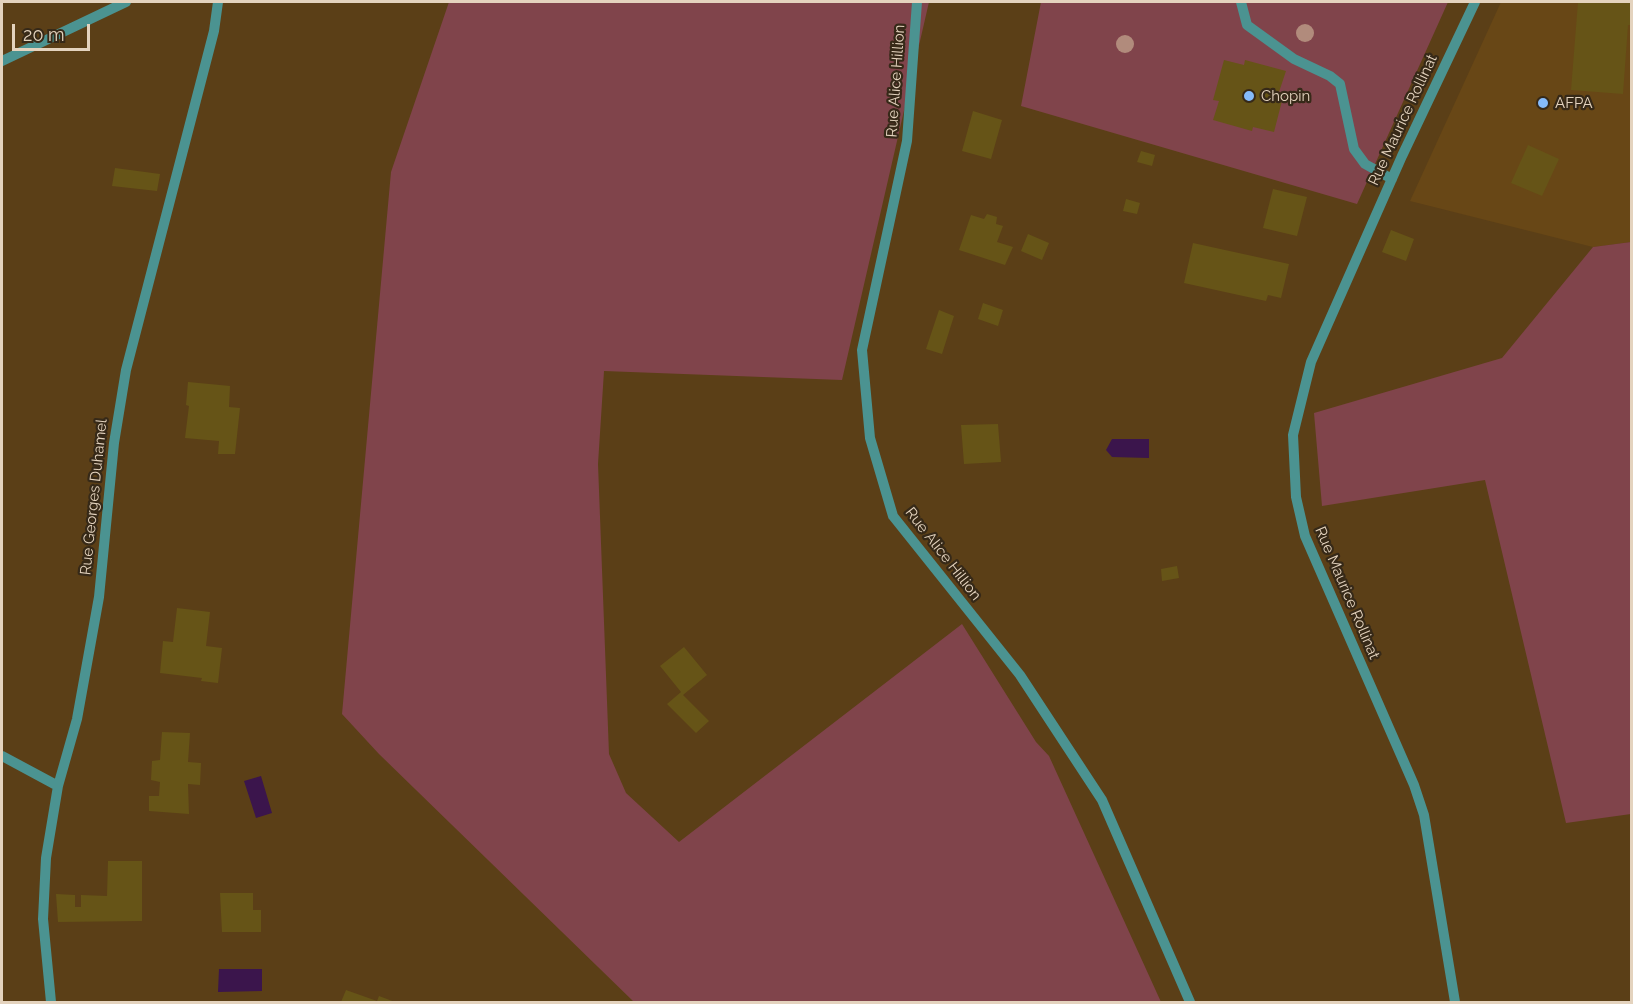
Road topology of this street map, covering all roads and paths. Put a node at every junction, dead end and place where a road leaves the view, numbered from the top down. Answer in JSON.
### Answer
{"nodes":[{"id":1,"x":126,"y":2,"type":"edge"},
{"id":2,"x":218,"y":2,"type":"edge"},
{"id":3,"x":917,"y":2,"type":"edge"},
{"id":4,"x":1241,"y":2,"type":"edge"},
{"id":5,"x":1475,"y":2,"type":"edge"},
{"id":6,"x":2,"y":61,"type":"edge"},
{"id":7,"x":1392,"y":179,"type":"junction"},
{"id":8,"x":2,"y":756,"type":"edge"},
{"id":9,"x":58,"y":786,"type":"junction"},
{"id":10,"x":51,"y":1002,"type":"edge"},
{"id":11,"x":1190,"y":1002,"type":"edge"},
{"id":12,"x":1455,"y":1002,"type":"edge"}],
"edges":[{"from":1,"to":6,"type":"street"},
{"from":2,"to":9,"type":"street","name":"Rue Georges Duhamel"},
{"from":3,"to":11,"type":"street","name":"Rue Alice Hillion"},
{"from":4,"to":7,"type":"street"},
{"from":5,"to":7,"type":"street","name":"Rue Maurice Rollinat"},
{"from":7,"to":12,"type":"street","name":"Rue Maurice Rollinat"},
{"from":8,"to":9,"type":"street"},
{"from":9,"to":10,"type":"street","name":"Rue Georges Duhamel"}]}
